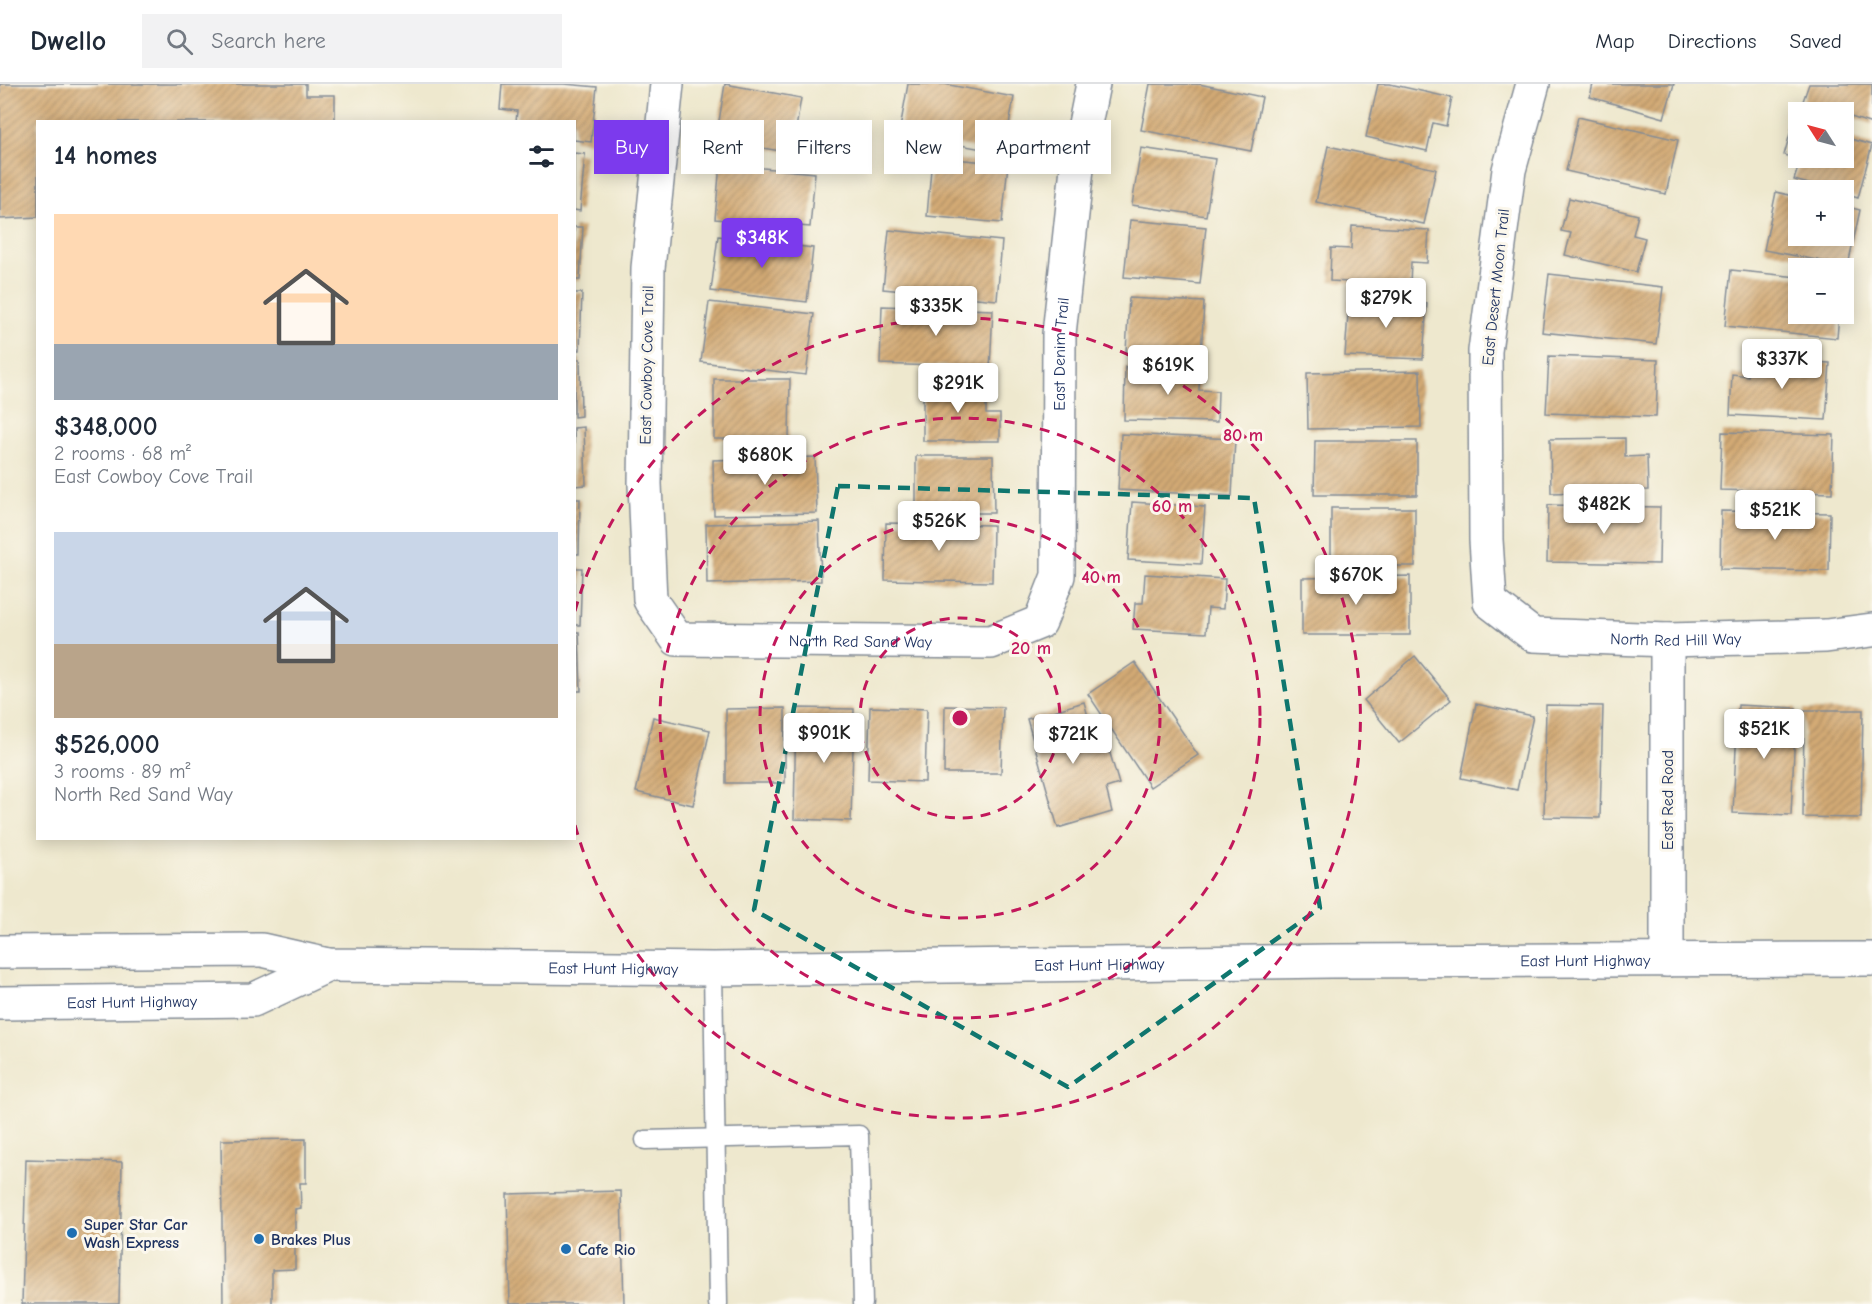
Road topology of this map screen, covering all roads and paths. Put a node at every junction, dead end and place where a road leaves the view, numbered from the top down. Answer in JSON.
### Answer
{"nodes":[{"id":1,"x":667,"y":84,"type":"edge"},
{"id":2,"x":1093,"y":84,"type":"edge"},
{"id":3,"x":1533,"y":84,"type":"edge"},
{"id":4,"x":1490,"y":602,"type":"joint"},
{"id":5,"x":1040,"y":622,"type":"joint"},
{"id":6,"x":1872,"y":630,"type":"edge"},
{"id":7,"x":677,"y":639,"type":"joint"},
{"id":8,"x":1667,"y":640,"type":"junction"},
{"id":9,"x":0,"y":952,"type":"edge"},
{"id":10,"x":1872,"y":959,"type":"edge"},
{"id":11,"x":1667,"y":960,"type":"junction"},
{"id":12,"x":328,"y":965,"type":"junction"},
{"id":13,"x":713,"y":969,"type":"junction"},
{"id":14,"x":0,"y":1003,"type":"edge"},
{"id":15,"x":716,"y":1138,"type":"junction"},
{"id":16,"x":645,"y":1140,"type":"dead end"},
{"id":17,"x":718,"y":1304,"type":"edge"},
{"id":18,"x":863,"y":1304,"type":"edge"}],
"edges":[{"from":1,"to":7,"type":"street","name":"East Cowboy Cove Trail"},
{"from":2,"to":5,"type":"street","name":"East Denim Trail"},
{"from":3,"to":4,"type":"street","name":"East Desert Moon Trail"},
{"from":4,"to":8,"type":"street","name":"North Red Hill Way"},
{"from":5,"to":7,"type":"street","name":"North Red Sand Way"},
{"from":6,"to":8,"type":"street","name":"North Red Hill Way"},
{"from":8,"to":11,"type":"street","name":"East Red Road"},
{"from":9,"to":12,"type":"street","name":"East Hunt Highway"},
{"from":10,"to":11,"type":"street","name":"East Hunt Highway"},
{"from":11,"to":13,"type":"street","name":"East Hunt Highway"},
{"from":12,"to":13,"type":"street","name":"East Hunt Highway"},
{"from":12,"to":14,"type":"street","name":"East Hunt Highway"},
{"from":13,"to":15,"type":"lane"},
{"from":15,"to":16,"type":"lane"},
{"from":15,"to":17,"type":"lane"},
{"from":15,"to":18,"type":"lane"}]}
